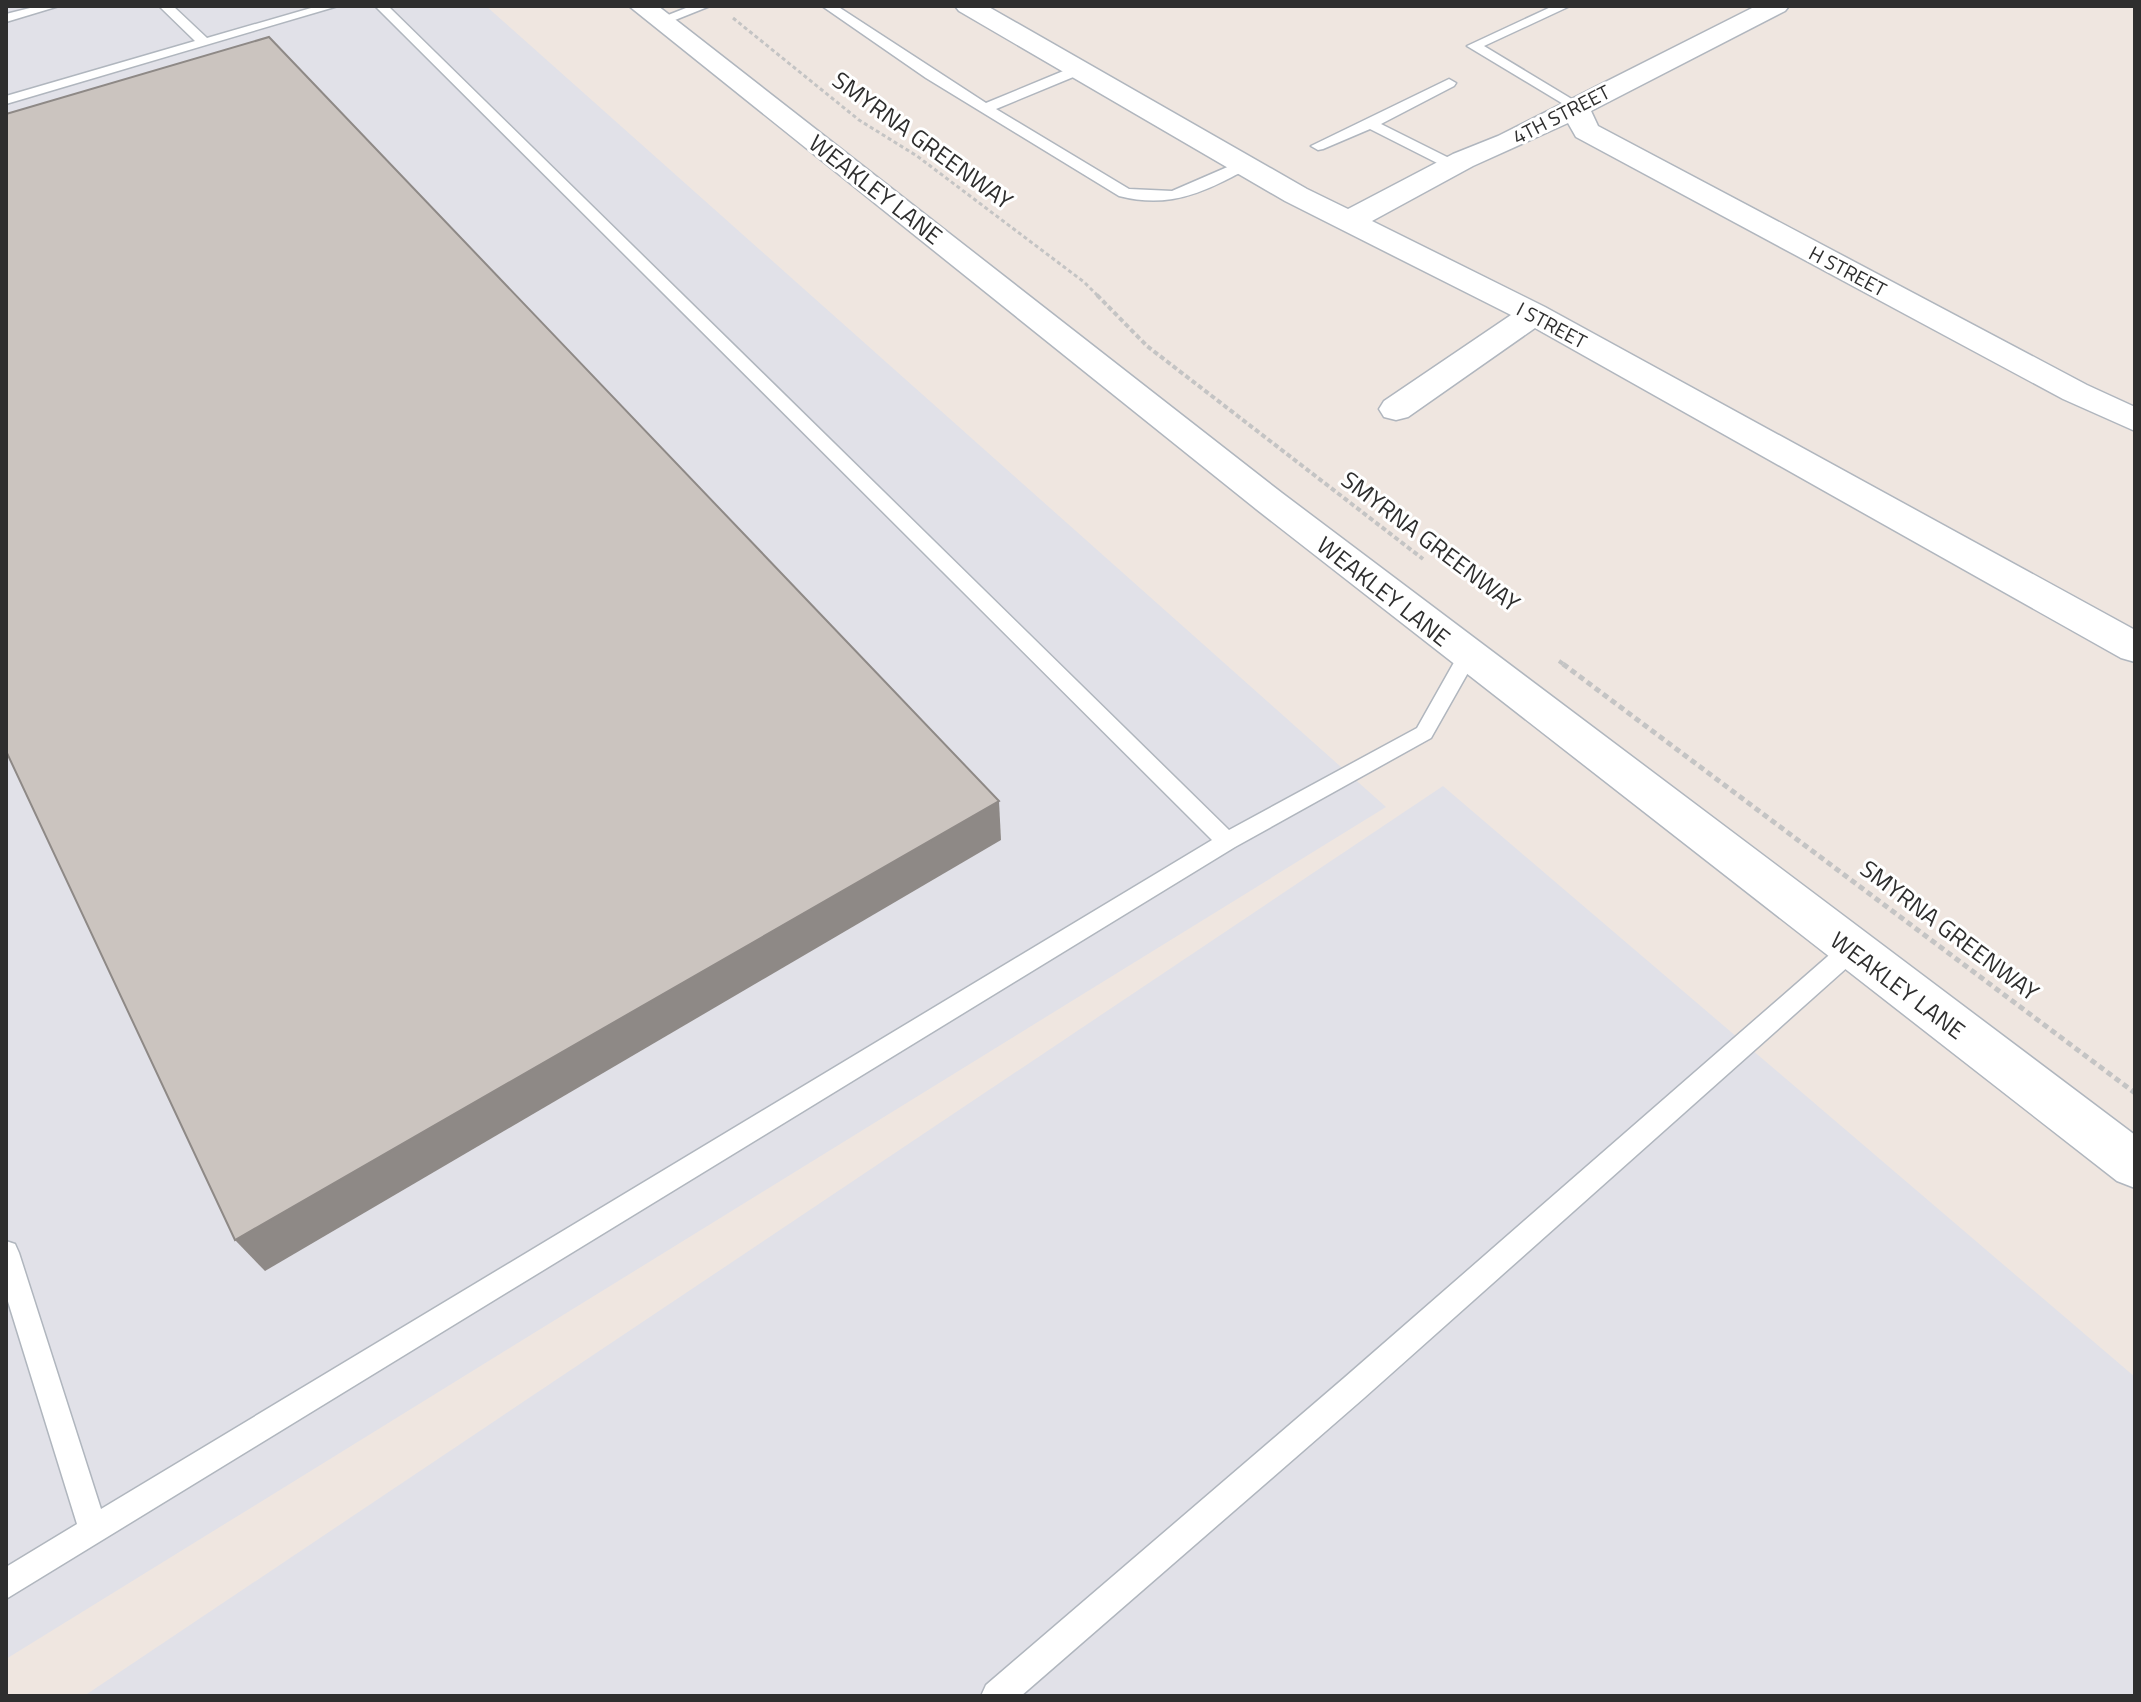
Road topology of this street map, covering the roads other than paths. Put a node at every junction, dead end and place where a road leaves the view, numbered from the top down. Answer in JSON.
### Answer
{"nodes":[{"id":1,"x":53,"y":6,"type":"edge"},
{"id":2,"x":165,"y":6,"type":"edge"},
{"id":3,"x":332,"y":6,"type":"edge"},
{"id":4,"x":381,"y":6,"type":"edge"},
{"id":5,"x":704,"y":6,"type":"edge"},
{"id":6,"x":828,"y":6,"type":"edge"},
{"id":7,"x":968,"y":6,"type":"edge"},
{"id":8,"x":1564,"y":6,"type":"edge"},
{"id":9,"x":1776,"y":6,"type":"edge"},
{"id":10,"x":316,"y":8,"type":"edge"},
{"id":11,"x":651,"y":13,"type":"edge"},
{"id":12,"x":6,"y":18,"type":"edge"},
{"id":13,"x":204,"y":42,"type":"junction"},
{"id":14,"x":1078,"y":70,"type":"junction"},
{"id":15,"x":1449,"y":83,"type":"dead end"},
{"id":16,"x":6,"y":100,"type":"edge"},
{"id":17,"x":1575,"y":107,"type":"junction"},
{"id":18,"x":986,"y":108,"type":"junction"},
{"id":19,"x":1370,"y":124,"type":"junction"},
{"id":20,"x":1318,"y":146,"type":"dead end"},
{"id":21,"x":1244,"y":165,"type":"junction"},
{"id":22,"x":1452,"y":165,"type":"junction"},
{"id":23,"x":1347,"y":222,"type":"junction"},
{"id":24,"x":1534,"y":314,"type":"junction"},
{"id":25,"x":1396,"y":409,"type":"dead end"},
{"id":26,"x":2135,"y":420,"type":"edge"},
{"id":27,"x":2135,"y":648,"type":"edge"},
{"id":28,"x":1468,"y":655,"type":"junction"},
{"id":29,"x":1227,"y":841,"type":"junction"},
{"id":30,"x":1851,"y":950,"type":"junction"},
{"id":31,"x":2135,"y":1165,"type":"edge"},
{"id":32,"x":6,"y":1253,"type":"edge"},
{"id":33,"x":93,"y":1529,"type":"junction"},
{"id":34,"x":6,"y":1584,"type":"edge"},
{"id":35,"x":997,"y":1696,"type":"edge"}],
"edges":[{"from":1,"to":12,"type":"lane"},
{"from":2,"to":13,"type":"lane"},
{"from":3,"to":10,"type":"lane"},
{"from":4,"to":29,"type":"lane"},
{"from":5,"to":11,"type":"lane"},
{"from":6,"to":18,"type":"lane"},
{"from":7,"to":14,"type":"street","name":"I STREET"},
{"from":8,"to":17,"type":"lane"},
{"from":9,"to":17,"type":"street","name":"4TH STREET"},
{"from":10,"to":13,"type":"lane"},
{"from":11,"to":28,"type":"street","name":"WEAKLEY LANE"},
{"from":13,"to":16,"type":"lane"},
{"from":14,"to":18,"type":"lane"},
{"from":14,"to":21,"type":"street","name":"I STREET"},
{"from":15,"to":19,"type":"lane"},
{"from":17,"to":22,"type":"street","name":"4TH STREET"},
{"from":17,"to":26,"type":"street","name":"H STREET"},
{"from":18,"to":21,"type":"lane"},
{"from":19,"to":20,"type":"lane"},
{"from":19,"to":22,"type":"lane"},
{"from":21,"to":23,"type":"street","name":"I STREET"},
{"from":22,"to":23,"type":"street","name":"4TH STREET"},
{"from":23,"to":24,"type":"street","name":"I STREET"},
{"from":24,"to":25,"type":"street"},
{"from":24,"to":27,"type":"street","name":"I STREET"},
{"from":28,"to":29,"type":"lane"},
{"from":28,"to":30,"type":"street","name":"WEAKLEY LANE"},
{"from":29,"to":33,"type":"lane"},
{"from":30,"to":31,"type":"street","name":"WEAKLEY LANE"},
{"from":30,"to":35,"type":"lane"},
{"from":32,"to":33,"type":"lane"},
{"from":33,"to":34,"type":"lane"}]}
